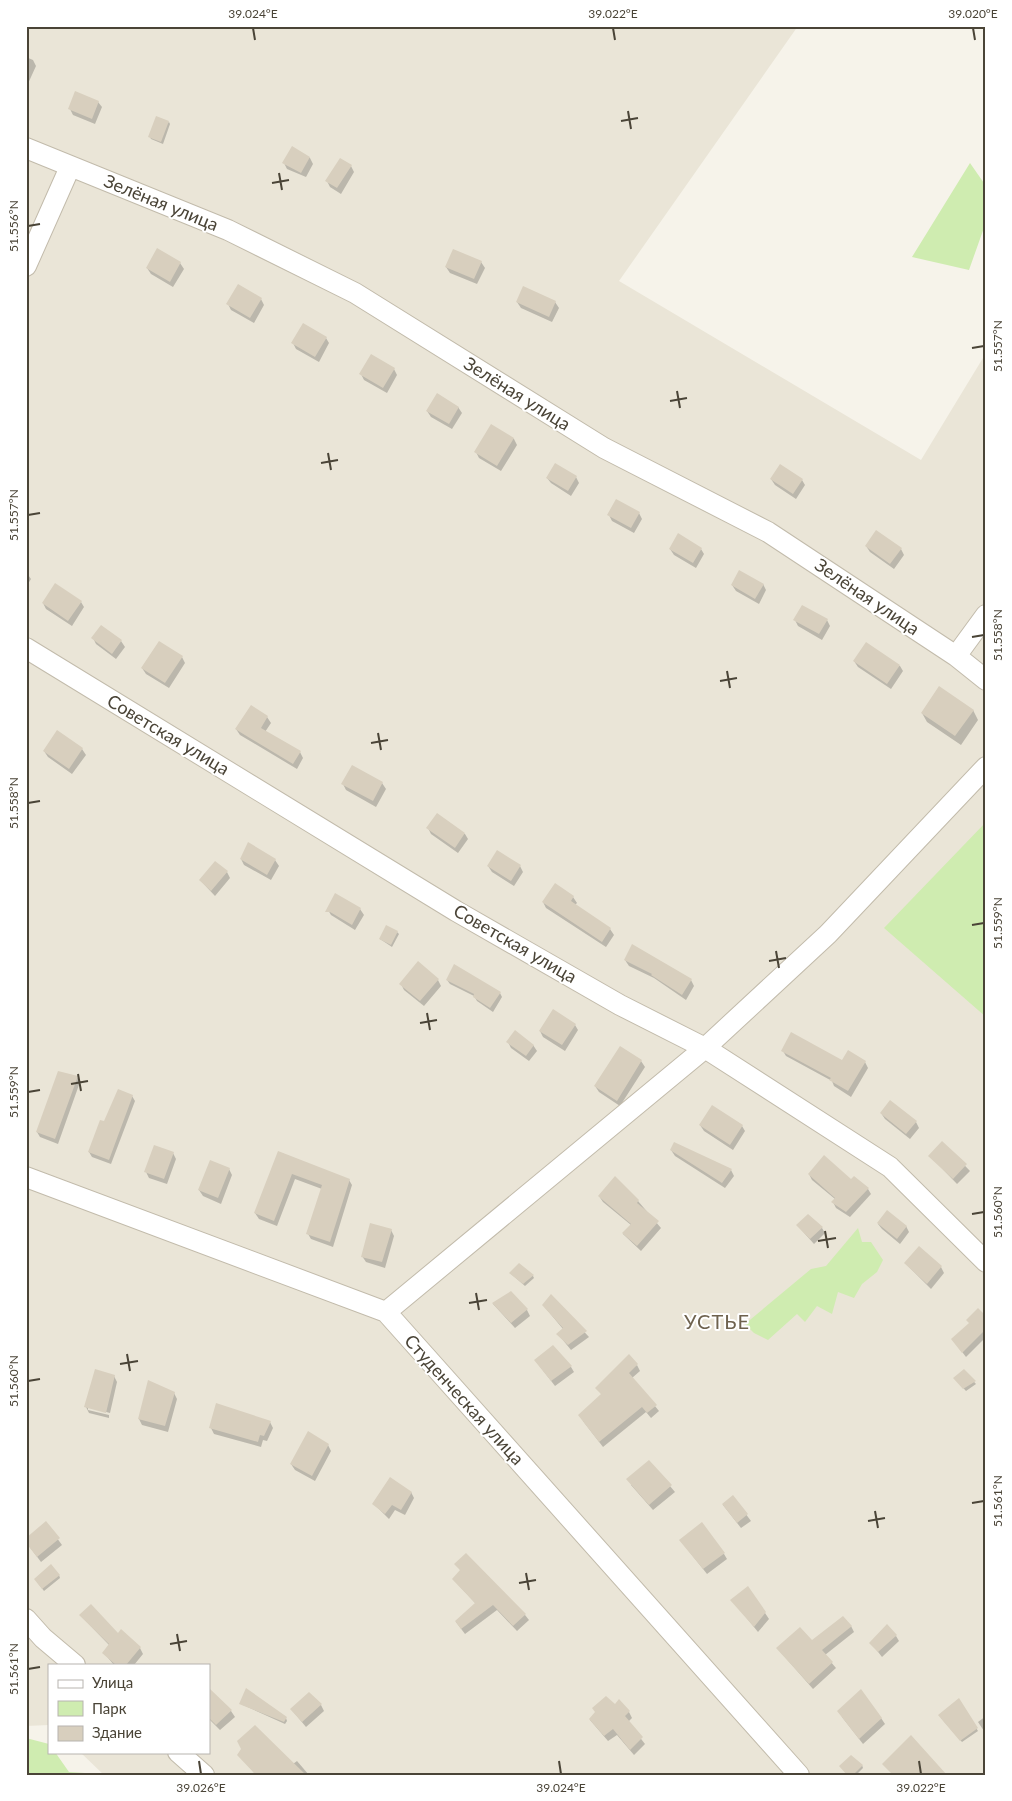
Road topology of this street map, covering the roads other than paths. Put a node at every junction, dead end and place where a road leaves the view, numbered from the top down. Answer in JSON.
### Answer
{"nodes":[{"id":1,"x":26,"y":148,"type":"edge"},
{"id":2,"x":70,"y":167,"type":"junction"},
{"id":3,"x":26,"y":266,"type":"edge"},
{"id":4,"x":986,"y":616,"type":"edge"},
{"id":5,"x":26,"y":648,"type":"edge"},
{"id":6,"x":956,"y":656,"type":"junction"},
{"id":7,"x":986,"y":680,"type":"edge"},
{"id":8,"x":986,"y":767,"type":"edge"},
{"id":9,"x":705,"y":1048,"type":"junction"},
{"id":10,"x":26,"y":1178,"type":"edge"},
{"id":11,"x":986,"y":1262,"type":"edge"},
{"id":12,"x":386,"y":1312,"type":"junction"},
{"id":13,"x":26,"y":1618,"type":"edge"},
{"id":14,"x":74,"y":1664,"type":"edge"},
{"id":15,"x":180,"y":1754,"type":"edge"},
{"id":16,"x":204,"y":1775,"type":"edge"},
{"id":17,"x":799,"y":1775,"type":"edge"}],
"edges":[{"from":1,"to":2,"type":"street","name":"Зелёная улица"},
{"from":2,"to":3,"type":"street"},
{"from":2,"to":6,"type":"street","name":"Зелёная улица"},
{"from":4,"to":6,"type":"street"},
{"from":5,"to":9,"type":"street","name":"Советская улица"},
{"from":6,"to":7,"type":"street","name":"Зелёная улица"},
{"from":8,"to":9,"type":"street"},
{"from":9,"to":11,"type":"street","name":"Советская улица"},
{"from":9,"to":12,"type":"street"},
{"from":10,"to":12,"type":"street","name":"Студенческая улица"},
{"from":12,"to":17,"type":"street","name":"Студенческая улица"},
{"from":13,"to":14,"type":"street"},
{"from":15,"to":16,"type":"street"}]}
